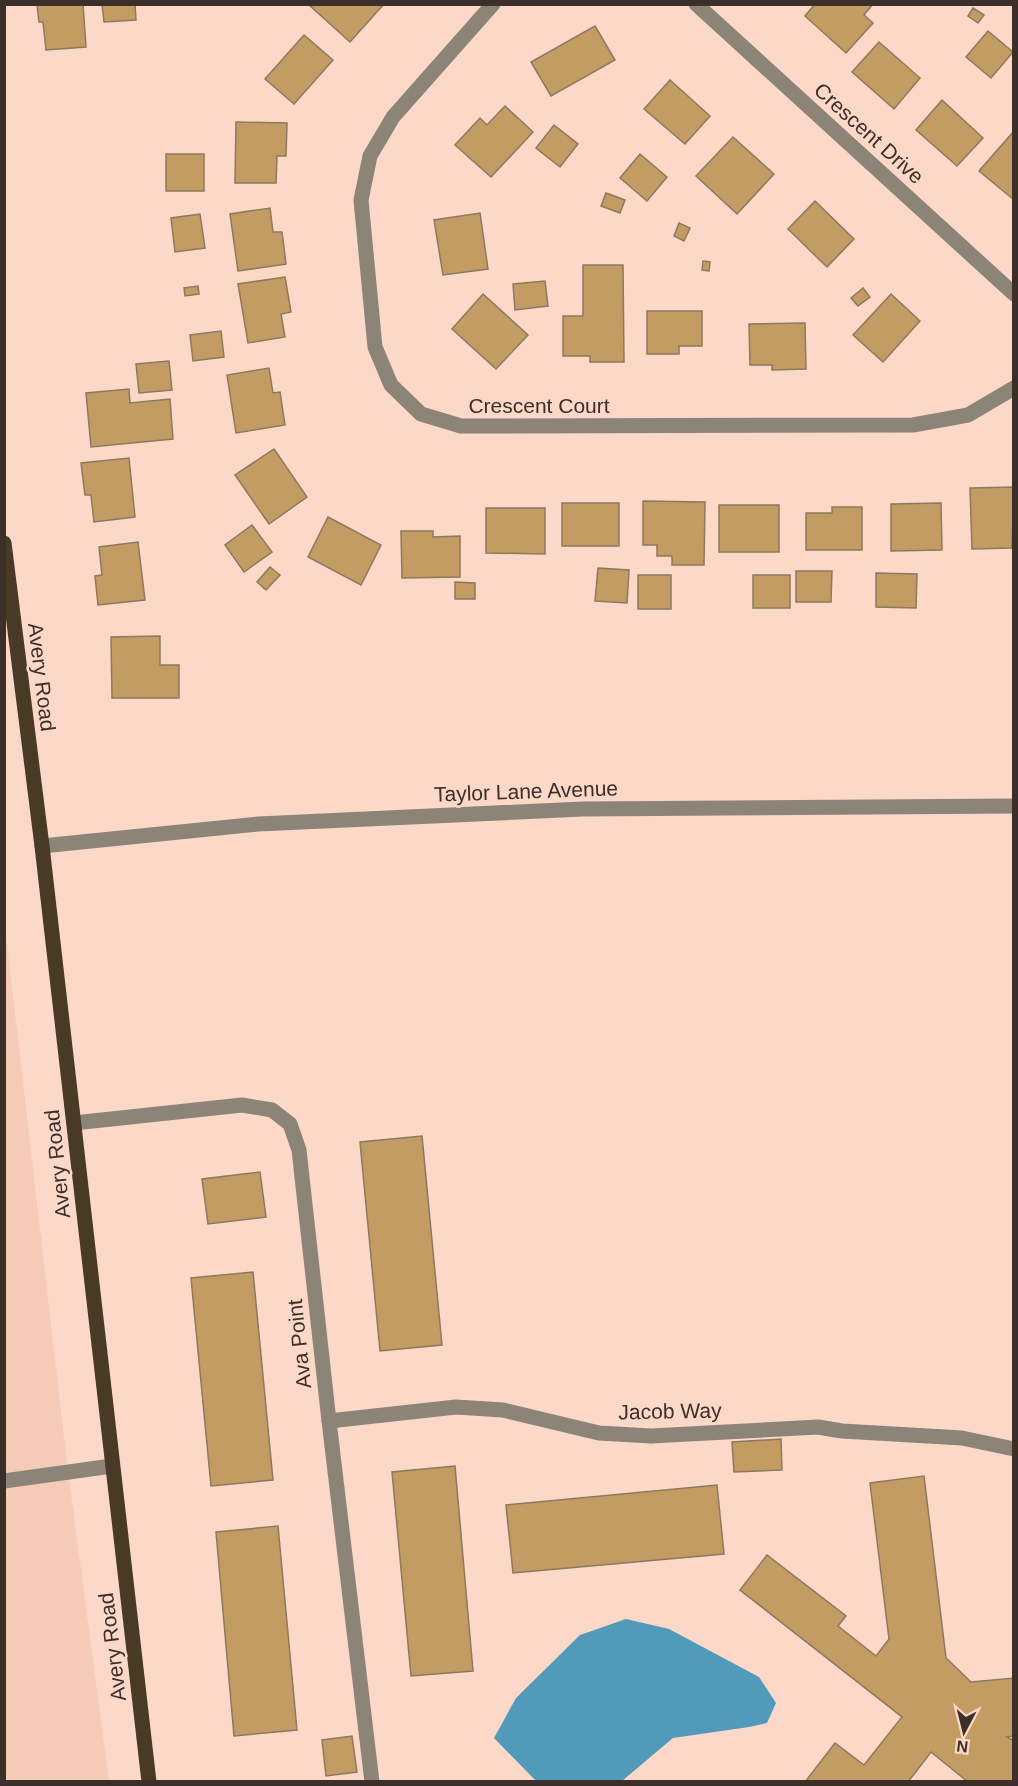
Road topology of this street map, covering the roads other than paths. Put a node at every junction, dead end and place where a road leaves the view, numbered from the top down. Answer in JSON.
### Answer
{"nodes":[{"id":1,"x":493,"y":4,"type":"edge"},
{"id":2,"x":696,"y":4,"type":"edge"},
{"id":3,"x":1014,"y":294,"type":"edge"},
{"id":4,"x":1014,"y":388,"type":"edge"},
{"id":5,"x":4,"y":543,"type":"edge"},
{"id":6,"x":1014,"y":806,"type":"edge"},
{"id":7,"x":42,"y":846,"type":"junction"},
{"id":8,"x":74,"y":1123,"type":"junction"},
{"id":9,"x":329,"y":1421,"type":"junction"},
{"id":10,"x":1014,"y":1449,"type":"edge"},
{"id":11,"x":112,"y":1466,"type":"junction"},
{"id":12,"x":4,"y":1481,"type":"edge"},
{"id":13,"x":149,"y":1782,"type":"edge"},
{"id":14,"x":372,"y":1782,"type":"edge"}],
"edges":[{"from":1,"to":4,"type":"street","name":"Crescent Court"},
{"from":2,"to":3,"type":"street","name":"Crescent Drive"},
{"from":5,"to":7,"type":"main road","name":"Avery Road"},
{"from":6,"to":7,"type":"street","name":"Taylor Lane Avenue"},
{"from":7,"to":8,"type":"main road","name":"Avery Road"},
{"from":8,"to":9,"type":"street","name":"Ava Point"},
{"from":8,"to":11,"type":"main road","name":"Avery Road"},
{"from":9,"to":10,"type":"street","name":"Jacob Way"},
{"from":9,"to":14,"type":"street","name":"Ava Point"},
{"from":11,"to":12,"type":"street"},
{"from":11,"to":13,"type":"main road","name":"Avery Road"}]}
